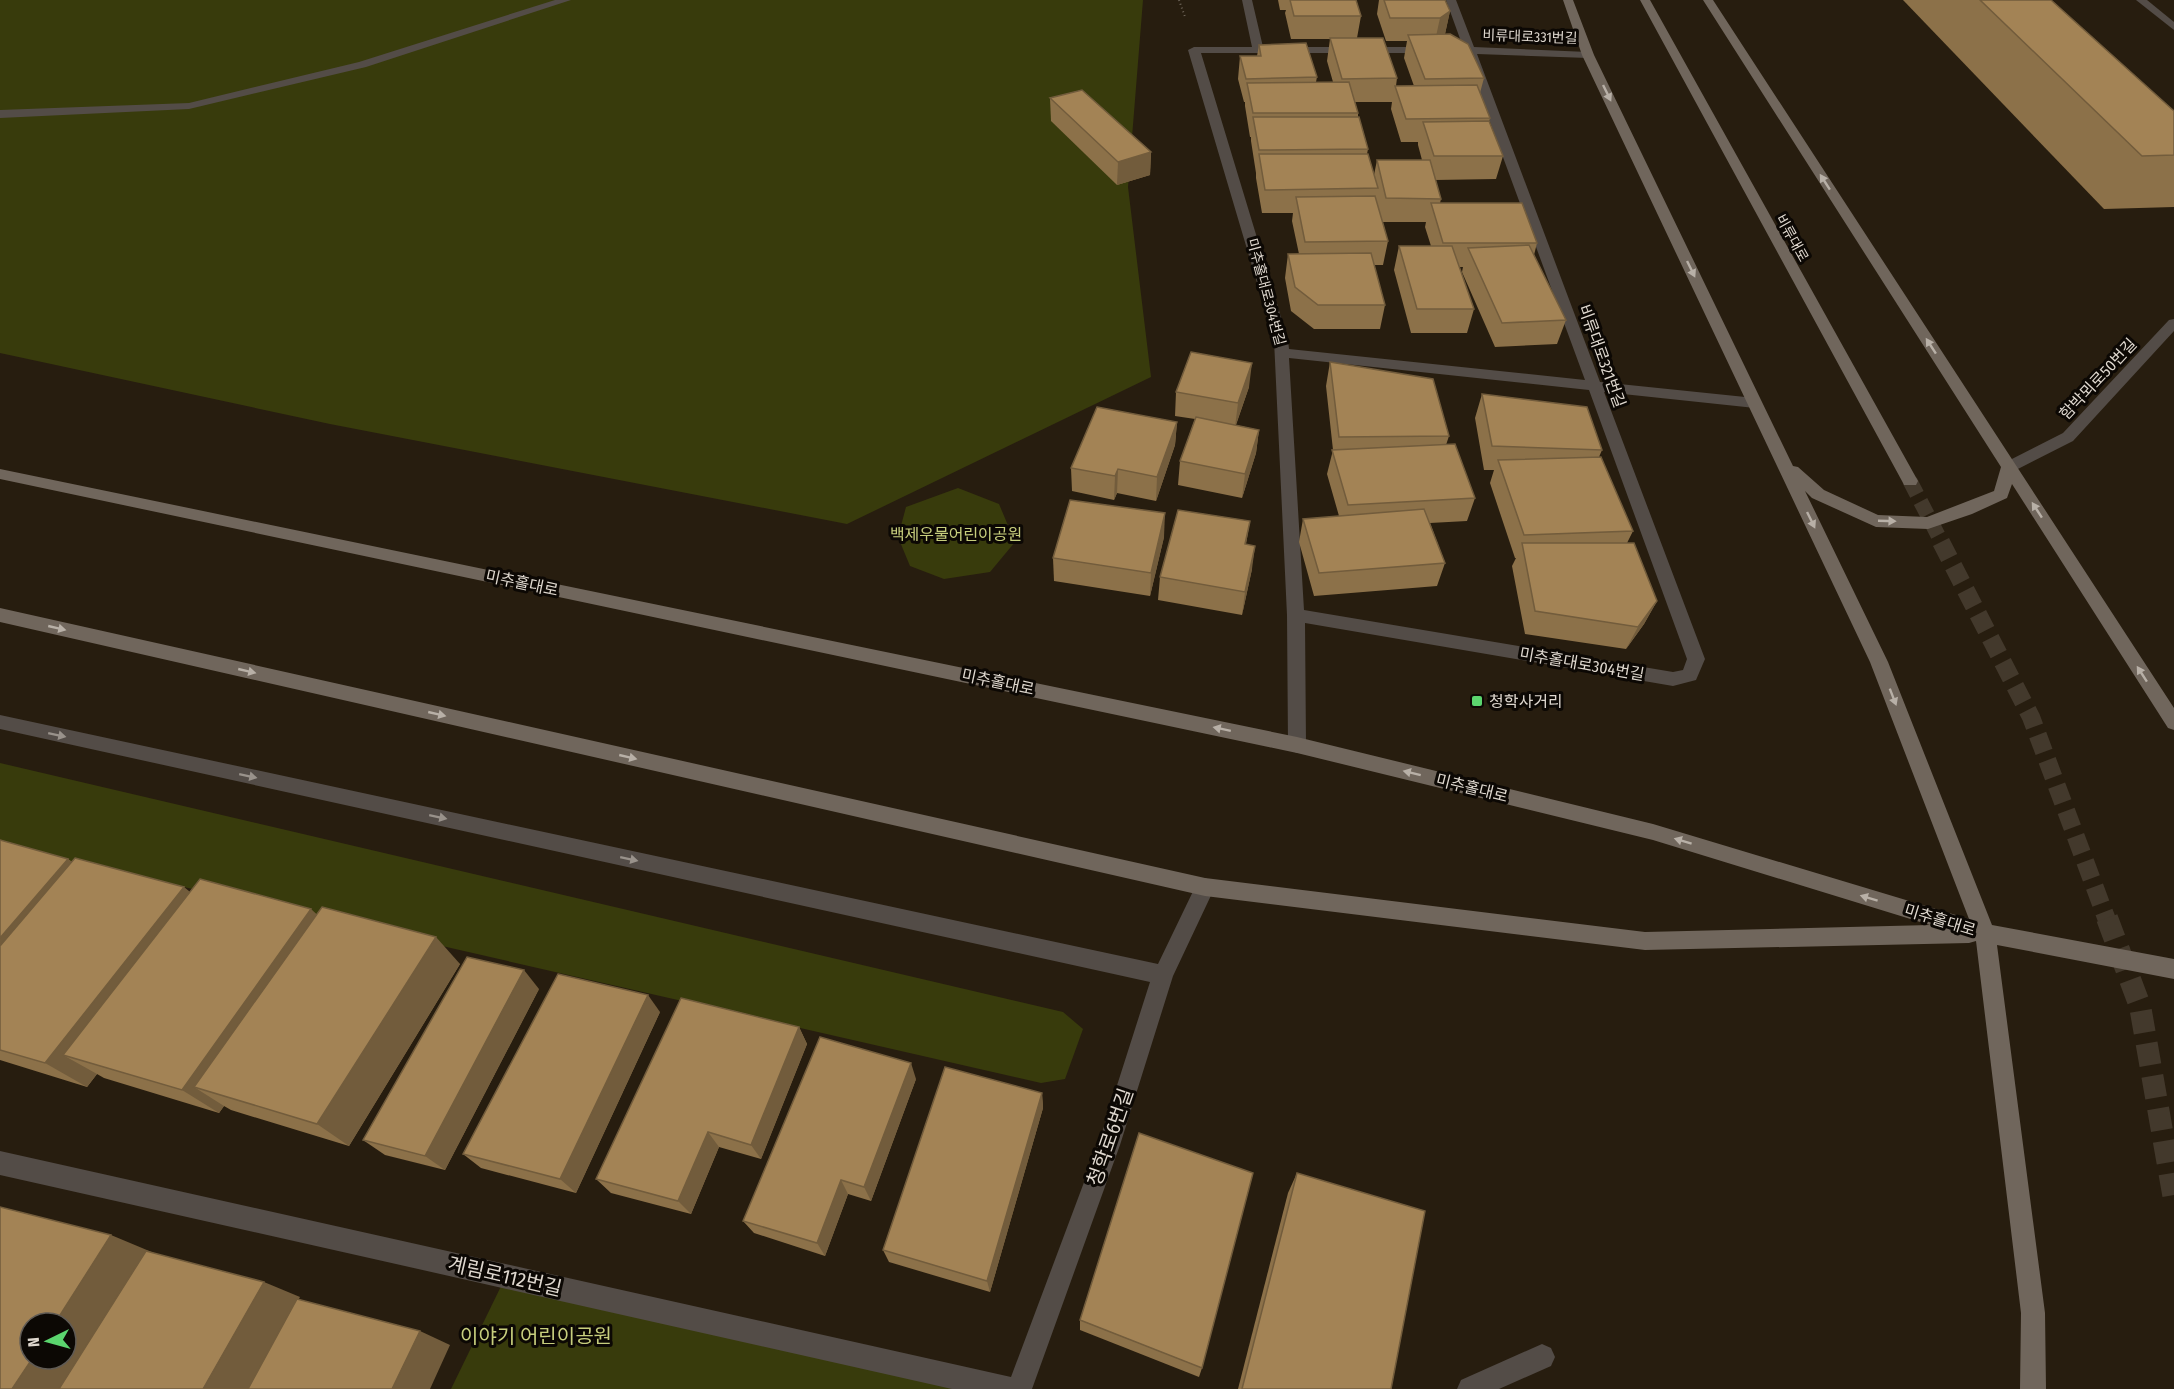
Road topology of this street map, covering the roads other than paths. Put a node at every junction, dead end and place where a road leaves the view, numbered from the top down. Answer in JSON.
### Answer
{"nodes":[{"id":1,"x":566,"y":0,"type":"edge"},
{"id":2,"x":1247,"y":0,"type":"edge"},
{"id":3,"x":1451,"y":0,"type":"edge"},
{"id":4,"x":1568,"y":0,"type":"edge"},
{"id":5,"x":1708,"y":0,"type":"edge"},
{"id":6,"x":2141,"y":0,"type":"edge"},
{"id":7,"x":1645,"y":3,"type":"edge"},
{"id":8,"x":2171,"y":20,"type":"edge"},
{"id":9,"x":1194,"y":50,"type":"joint"},
{"id":10,"x":1258,"y":50,"type":"junction"},
{"id":11,"x":1470,"y":50,"type":"junction"},
{"id":12,"x":1588,"y":55,"type":"junction"},
{"id":13,"x":0,"y":114,"type":"edge"},
{"id":14,"x":2174,"y":323,"type":"edge"},
{"id":15,"x":1282,"y":353,"type":"junction"},
{"id":16,"x":1594,"y":385,"type":"junction"},
{"id":17,"x":1755,"y":403,"type":"junction"},
{"id":18,"x":1784,"y":463,"type":"junction"},
{"id":19,"x":2009,"y":467,"type":"junction"},
{"id":20,"x":0,"y":474,"type":"edge"},
{"id":21,"x":1910,"y":482,"type":"tunnel mouth"},
{"id":22,"x":0,"y":615,"type":"edge"},
{"id":23,"x":1296,"y":615,"type":"junction"},
{"id":24,"x":1690,"y":675,"type":"joint"},
{"id":25,"x":0,"y":722,"type":"edge"},
{"id":26,"x":2174,"y":723,"type":"edge"},
{"id":27,"x":1297,"y":745,"type":"junction"},
{"id":28,"x":1205,"y":887,"type":"junction"},
{"id":29,"x":1985,"y":933,"type":"junction"},
{"id":30,"x":2174,"y":969,"type":"edge"},
{"id":31,"x":1163,"y":975,"type":"junction"},
{"id":32,"x":0,"y":1163,"type":"edge"},
{"id":33,"x":1542,"y":1358,"type":"dead end"},
{"id":34,"x":1009,"y":1389,"type":"edge"},
{"id":35,"x":1019,"y":1389,"type":"edge"},
{"id":36,"x":1470,"y":1389,"type":"edge"},
{"id":37,"x":2033,"y":1389,"type":"edge"}],
"edges":[{"from":1,"to":13,"type":"street"},
{"from":2,"to":10,"type":"street"},
{"from":3,"to":11,"type":"street","name":"비류대로331번길"},
{"from":4,"to":12,"type":"main road"},
{"from":19,"to":5,"type":"main road","one_way":true},
{"from":6,"to":8,"type":"street"},
{"from":7,"to":21,"type":"main road","name":"비류대로"},
{"from":9,"to":10,"type":"street","name":"비류대로331번길"},
{"from":9,"to":15,"type":"street","name":"미추홀대로304번길"},
{"from":10,"to":11,"type":"street","name":"비류대로331번길"},
{"from":11,"to":12,"type":"street","name":"비류대로331번길"},
{"from":11,"to":16,"type":"street","name":"비류대로321번길"},
{"from":12,"to":17,"type":"main road","one_way":true},
{"from":14,"to":19,"type":"street","name":"함박뫼로50번길"},
{"from":15,"to":16,"type":"street"},
{"from":15,"to":23,"type":"street","name":"미추홀대로304번길"},
{"from":16,"to":17,"type":"street"},
{"from":16,"to":24,"type":"street","name":"비류대로321번길"},
{"from":17,"to":18,"type":"main road"},
{"from":18,"to":19,"type":"main road","one_way":true},
{"from":18,"to":29,"type":"main road","one_way":true},
{"from":26,"to":19,"type":"main road","one_way":true},
{"from":27,"to":20,"type":"main road","name":"미추홀대로","one_way":true},
{"from":22,"to":28,"type":"main road","name":"미추홀대로","one_way":true},
{"from":23,"to":24,"type":"street","name":"미추홀대로304번길"},
{"from":23,"to":27,"type":"street","name":"미추홀대로304번길"},
{"from":25,"to":31,"type":"street","one_way":true},
{"from":29,"to":27,"type":"main road","name":"미추홀대로","one_way":true},
{"from":28,"to":29,"type":"main road","name":"미추홀대로"},
{"from":28,"to":31,"type":"street","name":"청학로6번길"},
{"from":29,"to":30,"type":"main road","name":"미추홀대로"},
{"from":29,"to":37,"type":"main road"},
{"from":31,"to":35,"type":"street","name":"청학로6번길"},
{"from":32,"to":34,"type":"street","name":"계림로112번길"},
{"from":33,"to":36,"type":"street"}]}
